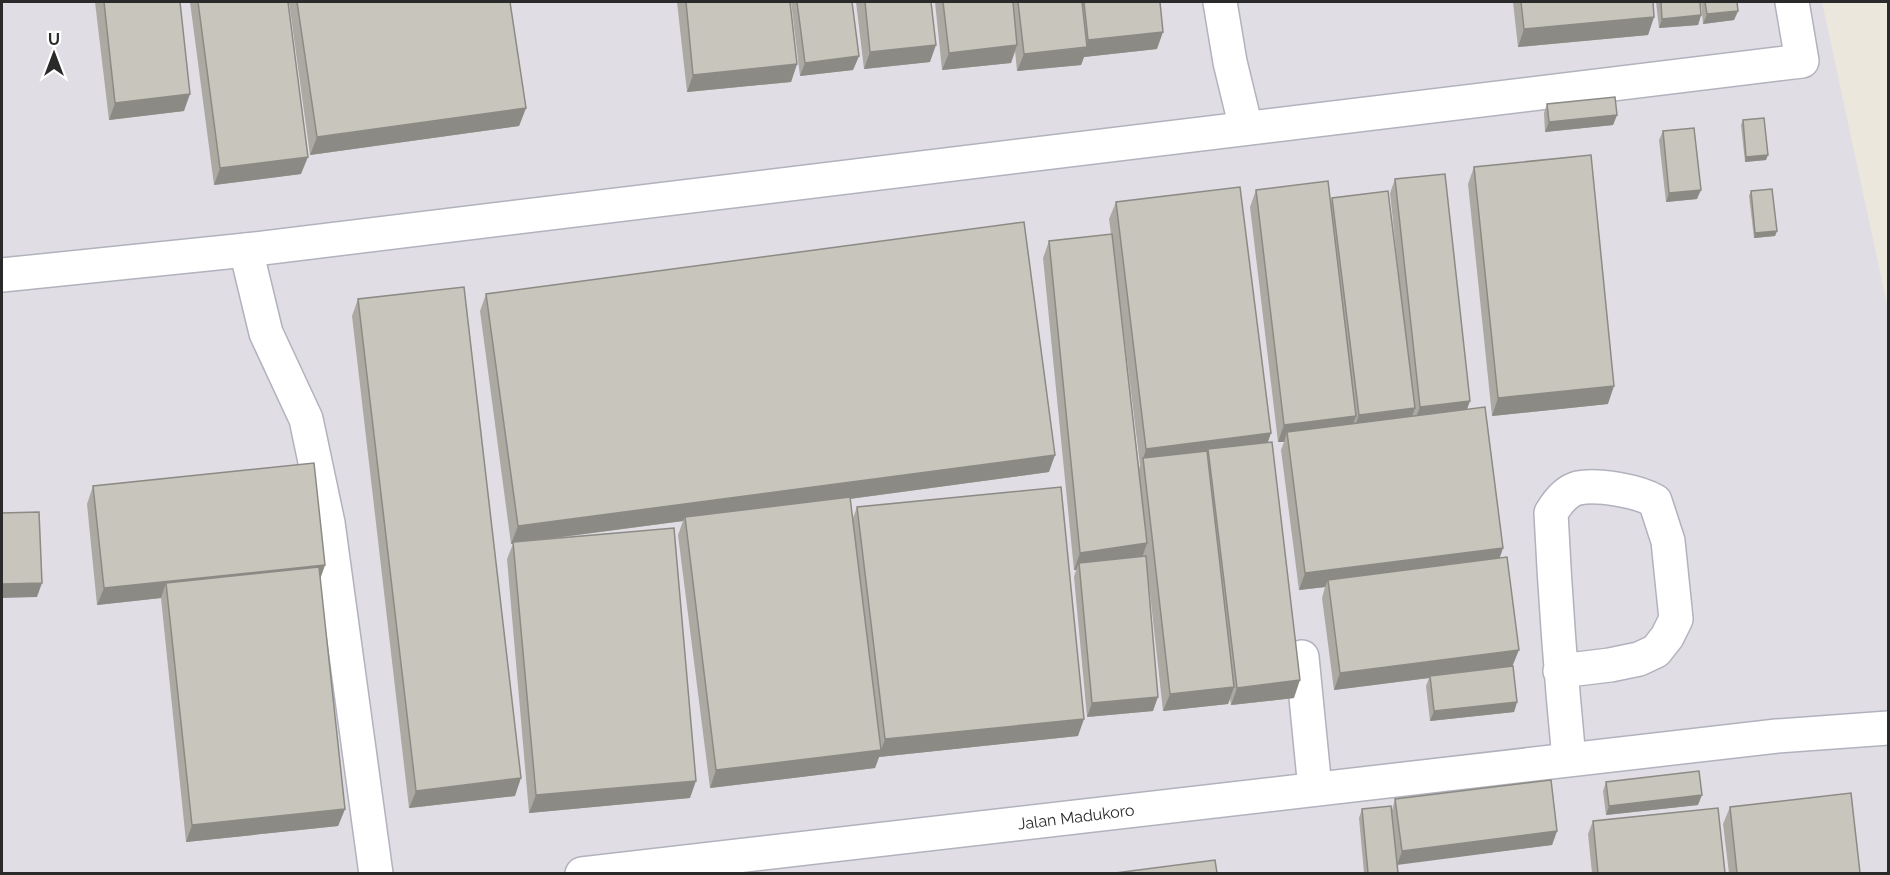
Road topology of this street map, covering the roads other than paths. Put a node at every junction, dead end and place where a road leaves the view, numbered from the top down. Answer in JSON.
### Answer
{"nodes":[{"id":1,"x":1220,"y":2,"type":"edge"},
{"id":2,"x":1792,"y":2,"type":"edge"},
{"id":3,"x":1246,"y":128,"type":"junction"},
{"id":4,"x":246,"y":250,"type":"junction"},
{"id":5,"x":2,"y":275,"type":"edge"},
{"id":6,"x":1302,"y":657,"type":"dead end"},
{"id":7,"x":1560,"y":671,"type":"junction"},
{"id":8,"x":1888,"y":728,"type":"edge"},
{"id":9,"x":1569,"y":759,"type":"junction"},
{"id":10,"x":1315,"y":789,"type":"junction"},
{"id":11,"x":376,"y":873,"type":"edge"},
{"id":12,"x":582,"y":873,"type":"edge"}],
"edges":[{"from":1,"to":3,"type":"lane"},
{"from":2,"to":3,"type":"lane"},
{"from":3,"to":4,"type":"lane"},
{"from":4,"to":5,"type":"lane"},
{"from":4,"to":11,"type":"lane"},
{"from":6,"to":10,"type":"lane"},
{"from":7,"to":7,"type":"lane"},
{"from":7,"to":9,"type":"lane"},
{"from":8,"to":9,"type":"lane","name":"Jalan Madukoro"},
{"from":9,"to":10,"type":"lane","name":"Jalan Madukoro"},
{"from":10,"to":12,"type":"lane","name":"Jalan Madukoro"}]}
